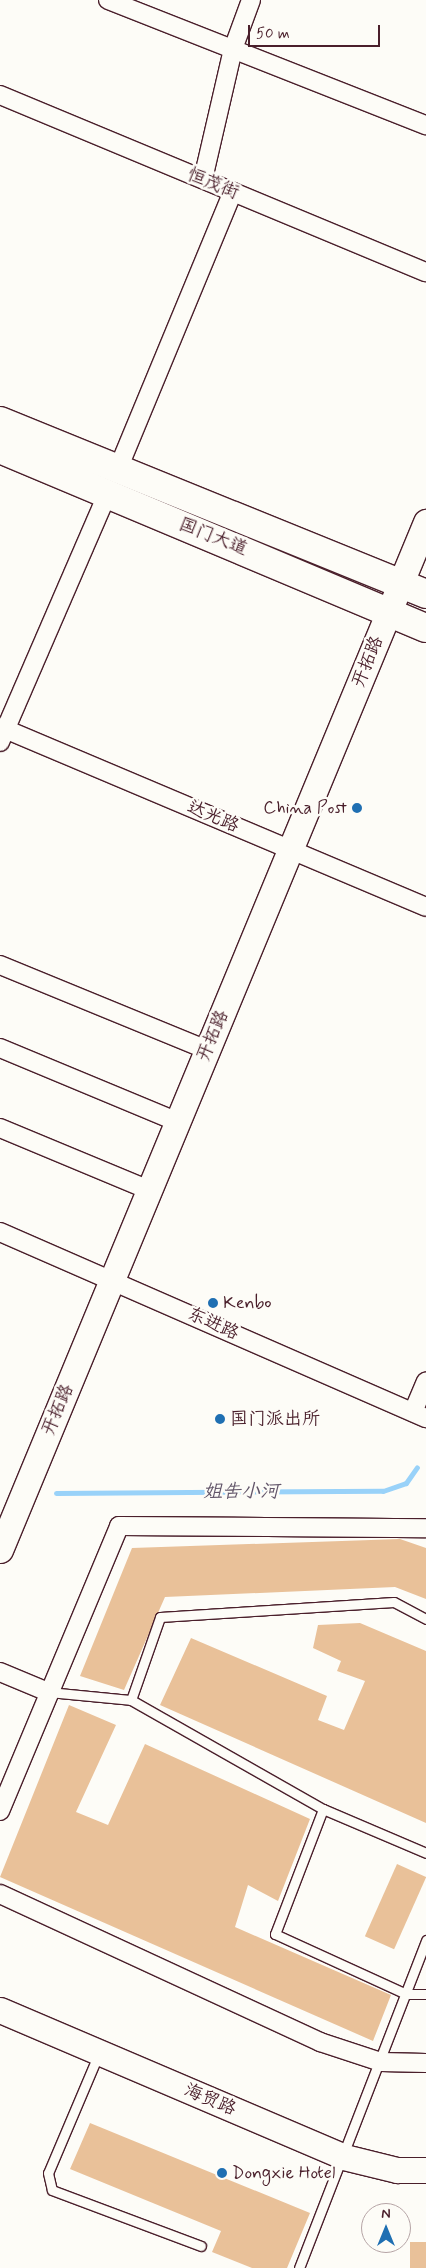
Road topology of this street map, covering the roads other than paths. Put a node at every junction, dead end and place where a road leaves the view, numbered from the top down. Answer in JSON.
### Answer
{"nodes":[{"id":1,"x":108,"y":0,"type":"edge"},
{"id":2,"x":251,"y":0,"type":"edge"},
{"id":3,"x":233,"y":49,"type":"junction"},
{"id":4,"x":0,"y":95,"type":"edge"},
{"id":5,"x":426,"y":125,"type":"edge"},
{"id":6,"x":203,"y":179,"type":"junction"},
{"id":7,"x":233,"y":192,"type":"junction"},
{"id":8,"x":426,"y":272,"type":"edge"},
{"id":9,"x":0,"y":421,"type":"edge"},
{"id":10,"x":0,"y":449,"type":"edge"},
{"id":11,"x":118,"y":469,"type":"junction"},
{"id":12,"x":108,"y":494,"type":"junction"},
{"id":13,"x":426,"y":522,"type":"edge"},
{"id":14,"x":401,"y":583,"type":"junction"},
{"id":15,"x":426,"y":594,"type":"edge"},
{"id":16,"x":389,"y":612,"type":"junction"},
{"id":17,"x":426,"y":628,"type":"edge"},
{"id":18,"x":2,"y":733,"type":"edge"},
{"id":19,"x":290,"y":850,"type":"junction"},
{"id":20,"x":426,"y":907,"type":"edge"},
{"id":21,"x":0,"y":965,"type":"edge"},
{"id":22,"x":0,"y":1048,"type":"edge"},
{"id":23,"x":207,"y":1050,"type":"junction"},
{"id":24,"x":178,"y":1122,"type":"junction"},
{"id":25,"x":0,"y":1128,"type":"edge"},
{"id":26,"x":149,"y":1190,"type":"junction"},
{"id":27,"x":0,"y":1232,"type":"edge"},
{"id":28,"x":112,"y":1280,"type":"junction"},
{"id":29,"x":426,"y":1382,"type":"edge"},
{"id":30,"x":420,"y":1415,"type":"edge"},
{"id":31,"x":426,"y":1528,"type":"edge"},
{"id":32,"x":0,"y":1550,"type":"edge"},
{"id":33,"x":426,"y":1619,"type":"edge"},
{"id":34,"x":0,"y":1672,"type":"edge"},
{"id":35,"x":48,"y":1692,"type":"junction"},
{"id":36,"x":131,"y":1700,"type":"junction"},
{"id":37,"x":323,"y":1809,"type":"junction"},
{"id":38,"x":0,"y":1811,"type":"edge"},
{"id":39,"x":426,"y":1853,"type":"edge"},
{"id":40,"x":0,"y":1894,"type":"edge"},
{"id":41,"x":426,"y":1940,"type":"edge"},
{"id":42,"x":406,"y":1994,"type":"junction"},
{"id":43,"x":426,"y":1994,"type":"edge"},
{"id":44,"x":0,"y":2010,"type":"edge"},
{"id":45,"x":99,"y":2053,"type":"junction"},
{"id":46,"x":381,"y":2062,"type":"junction"},
{"id":47,"x":426,"y":2064,"type":"edge"},
{"id":48,"x":344,"y":2157,"type":"junction"},
{"id":49,"x":426,"y":2170,"type":"edge"},
{"id":50,"x":201,"y":2246,"type":"dead end"},
{"id":51,"x":299,"y":2268,"type":"edge"}],
"edges":[{"from":1,"to":3,"type":"street"},
{"from":2,"to":3,"type":"street"},
{"from":3,"to":5,"type":"street"},
{"from":3,"to":6,"type":"street"},
{"from":4,"to":6,"type":"street","name":"恒茂街"},
{"from":6,"to":7,"type":"street","name":"恒茂街"},
{"from":7,"to":8,"type":"street","name":"恒茂街"},
{"from":7,"to":11,"type":"street"},
{"from":9,"to":11,"type":"highway","name":"国门大道"},
{"from":10,"to":12,"type":"highway","name":"国门大道"},
{"from":11,"to":14,"type":"highway","name":"国门大道"},
{"from":12,"to":16,"type":"highway","name":"国门大道"},
{"from":12,"to":18,"type":"street"},
{"from":13,"to":14,"type":"street","name":"开拓路"},
{"from":14,"to":15,"type":"highway","name":"国门大道"},
{"from":14,"to":16,"type":"street","name":"开拓路"},
{"from":16,"to":17,"type":"highway","name":"国门大道"},
{"from":16,"to":19,"type":"street","name":"开拓路"},
{"from":18,"to":19,"type":"street","name":"达光路"},
{"from":19,"to":20,"type":"street","name":"达光路"},
{"from":19,"to":23,"type":"street","name":"开拓路"},
{"from":21,"to":23,"type":"street"},
{"from":22,"to":24,"type":"street"},
{"from":23,"to":24,"type":"street","name":"开拓路"},
{"from":24,"to":26,"type":"street","name":"开拓路"},
{"from":25,"to":26,"type":"street"},
{"from":26,"to":28,"type":"street","name":"开拓路"},
{"from":27,"to":28,"type":"street","name":"东进路"},
{"from":28,"to":30,"type":"street","name":"东进路"},
{"from":28,"to":32,"type":"street","name":"开拓路"},
{"from":29,"to":30,"type":"street"},
{"from":31,"to":35,"type":"street"},
{"from":33,"to":36,"type":"lane"},
{"from":34,"to":35,"type":"street"},
{"from":35,"to":36,"type":"lane"},
{"from":35,"to":38,"type":"street"},
{"from":36,"to":37,"type":"lane"},
{"from":37,"to":39,"type":"lane"},
{"from":37,"to":42,"type":"lane"},
{"from":40,"to":46,"type":"street"},
{"from":41,"to":42,"type":"lane"},
{"from":42,"to":43,"type":"lane"},
{"from":42,"to":46,"type":"lane"},
{"from":44,"to":45,"type":"street","name":"海贸路"},
{"from":45,"to":48,"type":"street","name":"海贸路"},
{"from":45,"to":50,"type":"lane"},
{"from":46,"to":47,"type":"street"},
{"from":46,"to":48,"type":"lane"},
{"from":48,"to":49,"type":"street","name":"海贸路"},
{"from":48,"to":51,"type":"lane"}]}
